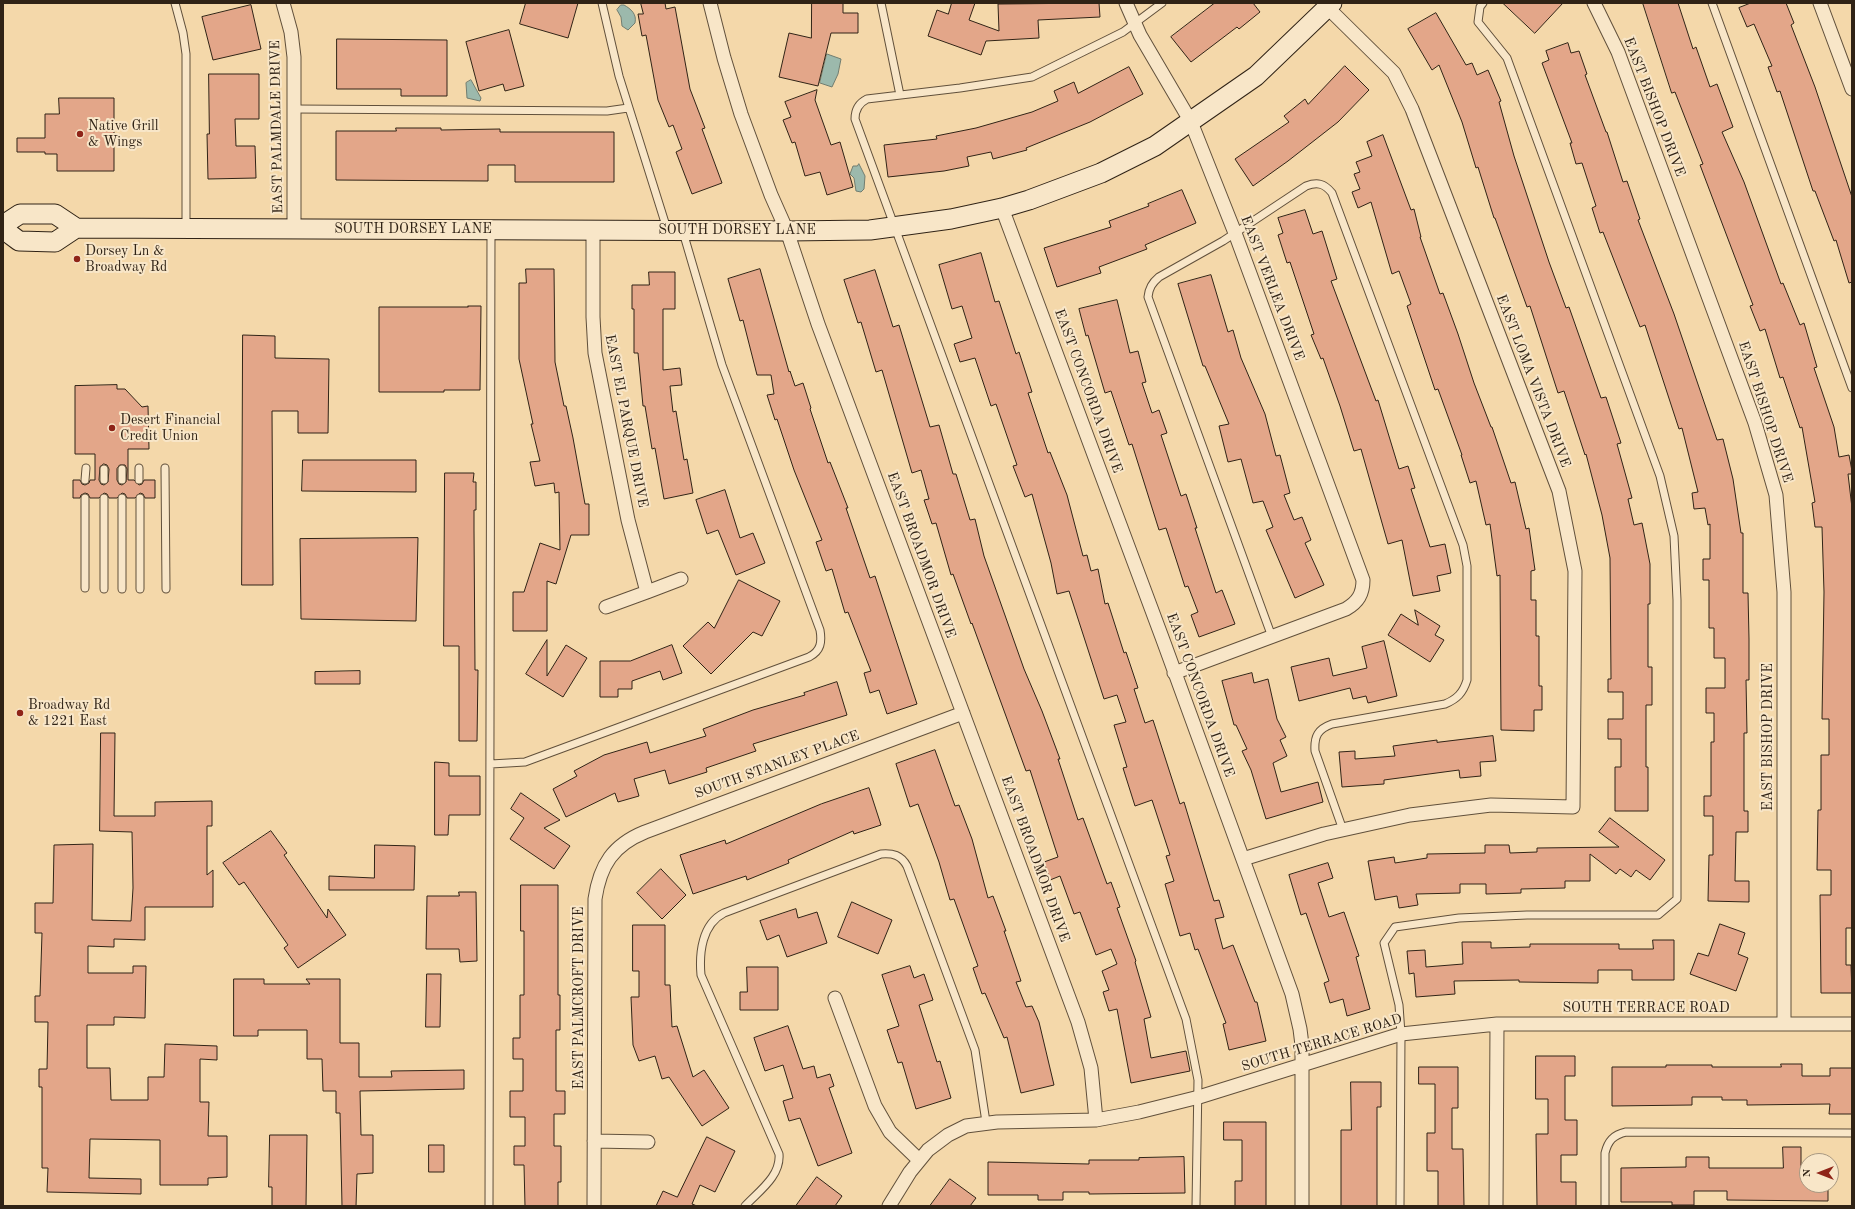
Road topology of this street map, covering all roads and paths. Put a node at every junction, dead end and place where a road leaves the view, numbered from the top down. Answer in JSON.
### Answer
{"nodes":[{"id":1,"x":175,"y":3,"type":"edge"},
{"id":2,"x":283,"y":3,"type":"edge"},
{"id":3,"x":602,"y":3,"type":"edge"},
{"id":4,"x":711,"y":3,"type":"edge"},
{"id":5,"x":881,"y":3,"type":"edge"},
{"id":6,"x":1126,"y":3,"type":"edge"},
{"id":7,"x":1162,"y":3,"type":"edge"},
{"id":8,"x":1483,"y":3,"type":"edge"},
{"id":9,"x":1594,"y":3,"type":"edge"},
{"id":10,"x":1712,"y":3,"type":"edge"},
{"id":11,"x":1820,"y":3,"type":"edge"},
{"id":12,"x":1330,"y":5,"type":"edge"},
{"id":13,"x":1135,"y":24,"type":"junction"},
{"id":14,"x":1852,"y":89,"type":"edge"},
{"id":15,"x":900,"y":95,"type":"junction"},
{"id":16,"x":628,"y":108,"type":"junction"},
{"id":17,"x":295,"y":109,"type":"junction"},
{"id":18,"x":1191,"y":122,"type":"junction"},
{"id":19,"x":1002,"y":208,"type":"junction"},
{"id":20,"x":3,"y":225,"type":"edge"},
{"id":21,"x":76,"y":228,"type":"junction"},
{"id":22,"x":186,"y":228,"type":"junction"},
{"id":23,"x":294,"y":228,"type":"junction"},
{"id":24,"x":895,"y":228,"type":"junction"},
{"id":25,"x":3,"y":229,"type":"edge"},
{"id":26,"x":491,"y":230,"type":"junction"},
{"id":27,"x":593,"y":230,"type":"junction"},
{"id":28,"x":675,"y":230,"type":"junction"},
{"id":29,"x":787,"y":231,"type":"junction"},
{"id":30,"x":1235,"y":233,"type":"junction"},
{"id":31,"x":1852,"y":388,"type":"edge"},
{"id":32,"x":86,"y":468,"type":"dead end"},
{"id":33,"x":104,"y":468,"type":"dead end"},
{"id":34,"x":122,"y":468,"type":"dead end"},
{"id":35,"x":139,"y":468,"type":"dead end"},
{"id":36,"x":165,"y":468,"type":"dead end"},
{"id":37,"x":85,"y":480,"type":"dead end"},
{"id":38,"x":104,"y":480,"type":"dead end"},
{"id":39,"x":122,"y":480,"type":"dead end"},
{"id":40,"x":139,"y":480,"type":"dead end"},
{"id":41,"x":86,"y":498,"type":"dead end"},
{"id":42,"x":104,"y":498,"type":"dead end"},
{"id":43,"x":122,"y":498,"type":"dead end"},
{"id":44,"x":140,"y":498,"type":"dead end"},
{"id":45,"x":681,"y":579,"type":"dead end"},
{"id":46,"x":86,"y":588,"type":"dead end"},
{"id":47,"x":104,"y":589,"type":"dead end"},
{"id":48,"x":122,"y":589,"type":"dead end"},
{"id":49,"x":140,"y":589,"type":"dead end"},
{"id":50,"x":166,"y":590,"type":"dead end"},
{"id":51,"x":647,"y":592,"type":"junction"},
{"id":52,"x":606,"y":607,"type":"dead end"},
{"id":53,"x":1272,"y":637,"type":"junction"},
{"id":54,"x":1174,"y":673,"type":"junction"},
{"id":55,"x":963,"y":713,"type":"junction"},
{"id":56,"x":491,"y":764,"type":"junction"},
{"id":57,"x":1343,"y":830,"type":"junction"},
{"id":58,"x":610,"y":857,"type":"joint"},
{"id":59,"x":1243,"y":859,"type":"junction"},
{"id":60,"x":835,"y":998,"type":"dead end"},
{"id":61,"x":1496,"y":1024,"type":"junction"},
{"id":62,"x":1784,"y":1024,"type":"junction"},
{"id":63,"x":1852,"y":1024,"type":"edge"},
{"id":64,"x":1402,"y":1034,"type":"junction"},
{"id":65,"x":1302,"y":1064,"type":"junction"},
{"id":66,"x":1199,"y":1097,"type":"junction"},
{"id":67,"x":1096,"y":1120,"type":"junction"},
{"id":68,"x":986,"y":1122,"type":"junction"},
{"id":69,"x":1852,"y":1133,"type":"edge"},
{"id":70,"x":594,"y":1141,"type":"junction"},
{"id":71,"x":648,"y":1142,"type":"dead end"},
{"id":72,"x":918,"y":1160,"type":"junction"},
{"id":73,"x":489,"y":1206,"type":"edge"},
{"id":74,"x":594,"y":1206,"type":"edge"},
{"id":75,"x":746,"y":1206,"type":"edge"},
{"id":76,"x":890,"y":1206,"type":"edge"},
{"id":77,"x":1196,"y":1206,"type":"edge"},
{"id":78,"x":1302,"y":1206,"type":"edge"},
{"id":79,"x":1400,"y":1206,"type":"edge"},
{"id":80,"x":1496,"y":1206,"type":"edge"},
{"id":81,"x":1605,"y":1206,"type":"edge"}],
"edges":[{"from":1,"to":22,"type":"lane"},
{"from":2,"to":17,"type":"street","name":"EAST PALMDALE DRIVE"},
{"from":3,"to":16,"type":"lane"},
{"from":4,"to":29,"type":"street","name":"EAST BROADMOR DRIVE"},
{"from":5,"to":15,"type":"lane"},
{"from":6,"to":13,"type":"street","name":"EAST VERLEA DRIVE"},
{"from":7,"to":13,"type":"lane"},
{"from":8,"to":64,"type":"lane"},
{"from":9,"to":62,"type":"street","name":"EAST BISHOP DRIVE"},
{"from":10,"to":31,"type":"lane"},
{"from":11,"to":14,"type":"street"},
{"from":12,"to":18,"type":"street","name":"SOUTH DORSEY LANE"},
{"from":12,"to":57,"type":"street","name":"EAST LOMA VISTA DRIVE"},
{"from":13,"to":15,"type":"lane"},
{"from":13,"to":18,"type":"street","name":"EAST VERLEA DRIVE"},
{"from":15,"to":24,"type":"lane"},
{"from":16,"to":17,"type":"lane"},
{"from":16,"to":28,"type":"lane"},
{"from":17,"to":23,"type":"street","name":"EAST PALMDALE DRIVE"},
{"from":18,"to":19,"type":"street","name":"SOUTH DORSEY LANE"},
{"from":18,"to":30,"type":"street","name":"EAST VERLEA DRIVE"},
{"from":19,"to":24,"type":"street","name":"SOUTH DORSEY LANE"},
{"from":19,"to":54,"type":"street","name":"EAST CONCORDA DRIVE"},
{"from":20,"to":21,"type":"street"},
{"from":21,"to":22,"type":"street","name":"SOUTH DORSEY LANE"},
{"from":21,"to":25,"type":"street"},
{"from":22,"to":23,"type":"street","name":"SOUTH DORSEY LANE"},
{"from":23,"to":26,"type":"street","name":"SOUTH DORSEY LANE"},
{"from":24,"to":29,"type":"street","name":"SOUTH DORSEY LANE"},
{"from":24,"to":66,"type":"lane"},
{"from":26,"to":27,"type":"street","name":"SOUTH DORSEY LANE"},
{"from":26,"to":56,"type":"lane"},
{"from":27,"to":28,"type":"street","name":"SOUTH DORSEY LANE"},
{"from":27,"to":51,"type":"street","name":"EAST EL PARQUE DRIVE"},
{"from":28,"to":29,"type":"street","name":"SOUTH DORSEY LANE"},
{"from":28,"to":56,"type":"lane"},
{"from":29,"to":55,"type":"street","name":"EAST BROADMOR DRIVE"},
{"from":30,"to":53,"type":"lane"},
{"from":30,"to":53,"type":"street","name":"EAST VERLEA DRIVE"},
{"from":30,"to":57,"type":"lane"},
{"from":32,"to":37,"type":"lane"},
{"from":33,"to":38,"type":"lane"},
{"from":34,"to":39,"type":"lane"},
{"from":35,"to":40,"type":"lane"},
{"from":36,"to":50,"type":"lane"},
{"from":41,"to":46,"type":"lane"},
{"from":42,"to":47,"type":"lane"},
{"from":43,"to":48,"type":"lane"},
{"from":44,"to":49,"type":"lane"},
{"from":45,"to":51,"type":"street"},
{"from":51,"to":52,"type":"street"},
{"from":53,"to":54,"type":"street"},
{"from":54,"to":59,"type":"street","name":"EAST CONCORDA DRIVE"},
{"from":55,"to":58,"type":"street","name":"SOUTH STANLEY PLACE"},
{"from":55,"to":67,"type":"street","name":"EAST BROADMOR DRIVE"},
{"from":56,"to":73,"type":"lane"},
{"from":57,"to":59,"type":"street"},
{"from":58,"to":70,"type":"street","name":"EAST PALMCROFT DRIVE"},
{"from":59,"to":65,"type":"street","name":"EAST CONCORDA DRIVE"},
{"from":60,"to":72,"type":"street"},
{"from":61,"to":62,"type":"street","name":"SOUTH TERRACE ROAD"},
{"from":61,"to":64,"type":"street","name":"SOUTH TERRACE ROAD"},
{"from":61,"to":80,"type":"street"},
{"from":62,"to":63,"type":"street","name":"SOUTH TERRACE ROAD"},
{"from":64,"to":65,"type":"street","name":"SOUTH TERRACE ROAD"},
{"from":64,"to":79,"type":"lane"},
{"from":65,"to":66,"type":"street","name":"SOUTH TERRACE ROAD"},
{"from":65,"to":78,"type":"street","name":"EAST CONCORDA DRIVE"},
{"from":66,"to":67,"type":"street","name":"SOUTH TERRACE ROAD"},
{"from":66,"to":77,"type":"lane"},
{"from":67,"to":68,"type":"street","name":"SOUTH TERRACE ROAD"},
{"from":68,"to":72,"type":"street","name":"SOUTH TERRACE ROAD"},
{"from":68,"to":75,"type":"lane"},
{"from":69,"to":81,"type":"lane"},
{"from":70,"to":71,"type":"street"},
{"from":70,"to":74,"type":"street","name":"EAST PALMCROFT DRIVE"},
{"from":72,"to":76,"type":"street","name":"SOUTH TERRACE ROAD"}]}
